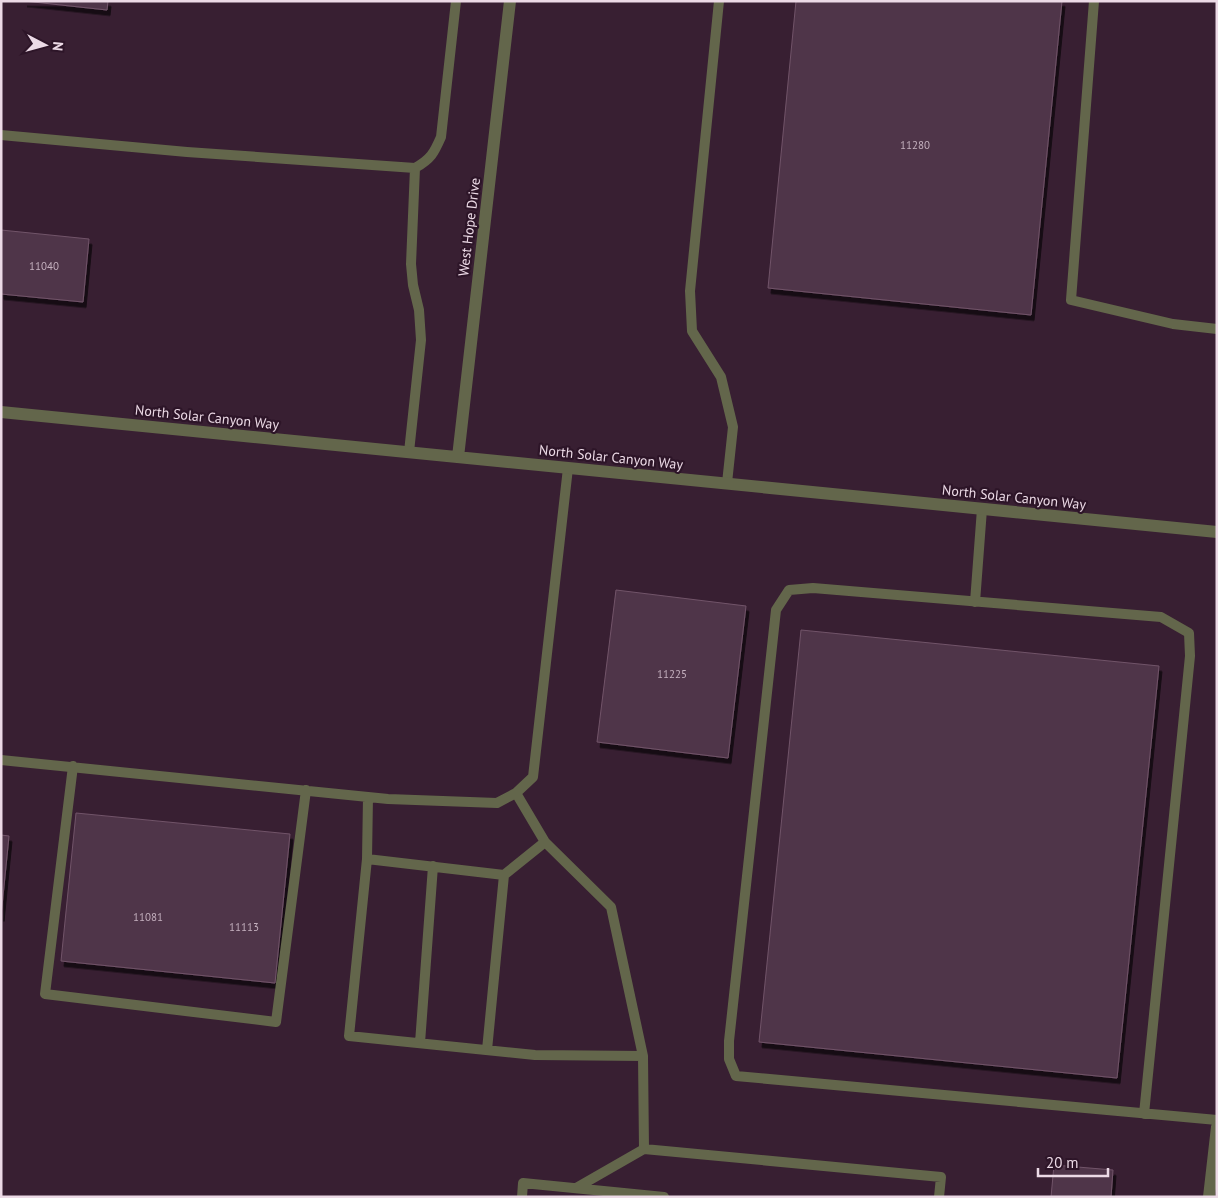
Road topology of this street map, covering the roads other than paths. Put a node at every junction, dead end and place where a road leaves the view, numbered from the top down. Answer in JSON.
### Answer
{"nodes":[{"id":1,"x":456,"y":1,"type":"edge"},
{"id":2,"x":510,"y":1,"type":"edge"},
{"id":3,"x":719,"y":1,"type":"edge"},
{"id":4,"x":1094,"y":1,"type":"edge"},
{"id":5,"x":1,"y":135,"type":"edge"},
{"id":6,"x":415,"y":168,"type":"junction"},
{"id":7,"x":1217,"y":329,"type":"edge"},
{"id":8,"x":1,"y":412,"type":"edge"},
{"id":9,"x":409,"y":452,"type":"junction"},
{"id":10,"x":458,"y":457,"type":"junction"},
{"id":11,"x":568,"y":468,"type":"junction"},
{"id":12,"x":727,"y":483,"type":"junction"},
{"id":13,"x":982,"y":509,"type":"junction"},
{"id":14,"x":1217,"y":532,"type":"edge"},
{"id":15,"x":975,"y":602,"type":"junction"},
{"id":16,"x":1,"y":760,"type":"edge"},
{"id":17,"x":73,"y":766,"type":"junction"},
{"id":18,"x":306,"y":790,"type":"junction"},
{"id":19,"x":516,"y":793,"type":"junction"},
{"id":20,"x":368,"y":797,"type":"junction"},
{"id":21,"x":545,"y":842,"type":"junction"},
{"id":22,"x":367,"y":860,"type":"junction"},
{"id":23,"x":433,"y":866,"type":"junction"},
{"id":24,"x":504,"y":874,"type":"junction"},
{"id":25,"x":420,"y":1043,"type":"junction"},
{"id":26,"x":487,"y":1050,"type":"junction"},
{"id":27,"x":643,"y":1056,"type":"junction"},
{"id":28,"x":1144,"y":1114,"type":"junction"},
{"id":29,"x":1217,"y":1120,"type":"edge"},
{"id":30,"x":1217,"y":1127,"type":"edge"},
{"id":31,"x":644,"y":1149,"type":"junction"},
{"id":32,"x":576,"y":1188,"type":"junction"},
{"id":33,"x":522,"y":1197,"type":"edge"},
{"id":34,"x":664,"y":1197,"type":"edge"},
{"id":35,"x":939,"y":1197,"type":"edge"},
{"id":36,"x":1209,"y":1197,"type":"edge"}],
"edges":[{"from":1,"to":6,"type":"lane"},
{"from":2,"to":10,"type":"street","name":"West Hope Drive"},
{"from":3,"to":12,"type":"lane"},
{"from":4,"to":7,"type":"lane"},
{"from":5,"to":6,"type":"lane"},
{"from":6,"to":9,"type":"lane"},
{"from":8,"to":9,"type":"street","name":"North Solar Canyon Way"},
{"from":9,"to":10,"type":"street","name":"North Solar Canyon Way"},
{"from":10,"to":11,"type":"street","name":"North Solar Canyon Way"},
{"from":11,"to":12,"type":"street","name":"North Solar Canyon Way"},
{"from":11,"to":19,"type":"lane"},
{"from":12,"to":13,"type":"street","name":"North Solar Canyon Way"},
{"from":13,"to":14,"type":"street","name":"North Solar Canyon Way"},
{"from":13,"to":15,"type":"lane"},
{"from":15,"to":28,"type":"lane"},
{"from":15,"to":28,"type":"lane"},
{"from":16,"to":17,"type":"lane"},
{"from":17,"to":18,"type":"lane"},
{"from":17,"to":18,"type":"lane"},
{"from":18,"to":20,"type":"lane"},
{"from":19,"to":20,"type":"lane"},
{"from":19,"to":21,"type":"lane"},
{"from":20,"to":22,"type":"lane"},
{"from":21,"to":24,"type":"lane"},
{"from":21,"to":27,"type":"lane"},
{"from":22,"to":23,"type":"lane"},
{"from":22,"to":25,"type":"lane"},
{"from":23,"to":24,"type":"lane"},
{"from":23,"to":25,"type":"lane"},
{"from":24,"to":26,"type":"lane"},
{"from":25,"to":26,"type":"lane"},
{"from":26,"to":27,"type":"lane"},
{"from":27,"to":31,"type":"lane"},
{"from":28,"to":29,"type":"lane"},
{"from":30,"to":36,"type":"street"},
{"from":31,"to":32,"type":"lane"},
{"from":31,"to":35,"type":"lane"},
{"from":32,"to":33,"type":"lane"},
{"from":32,"to":34,"type":"lane"}]}
